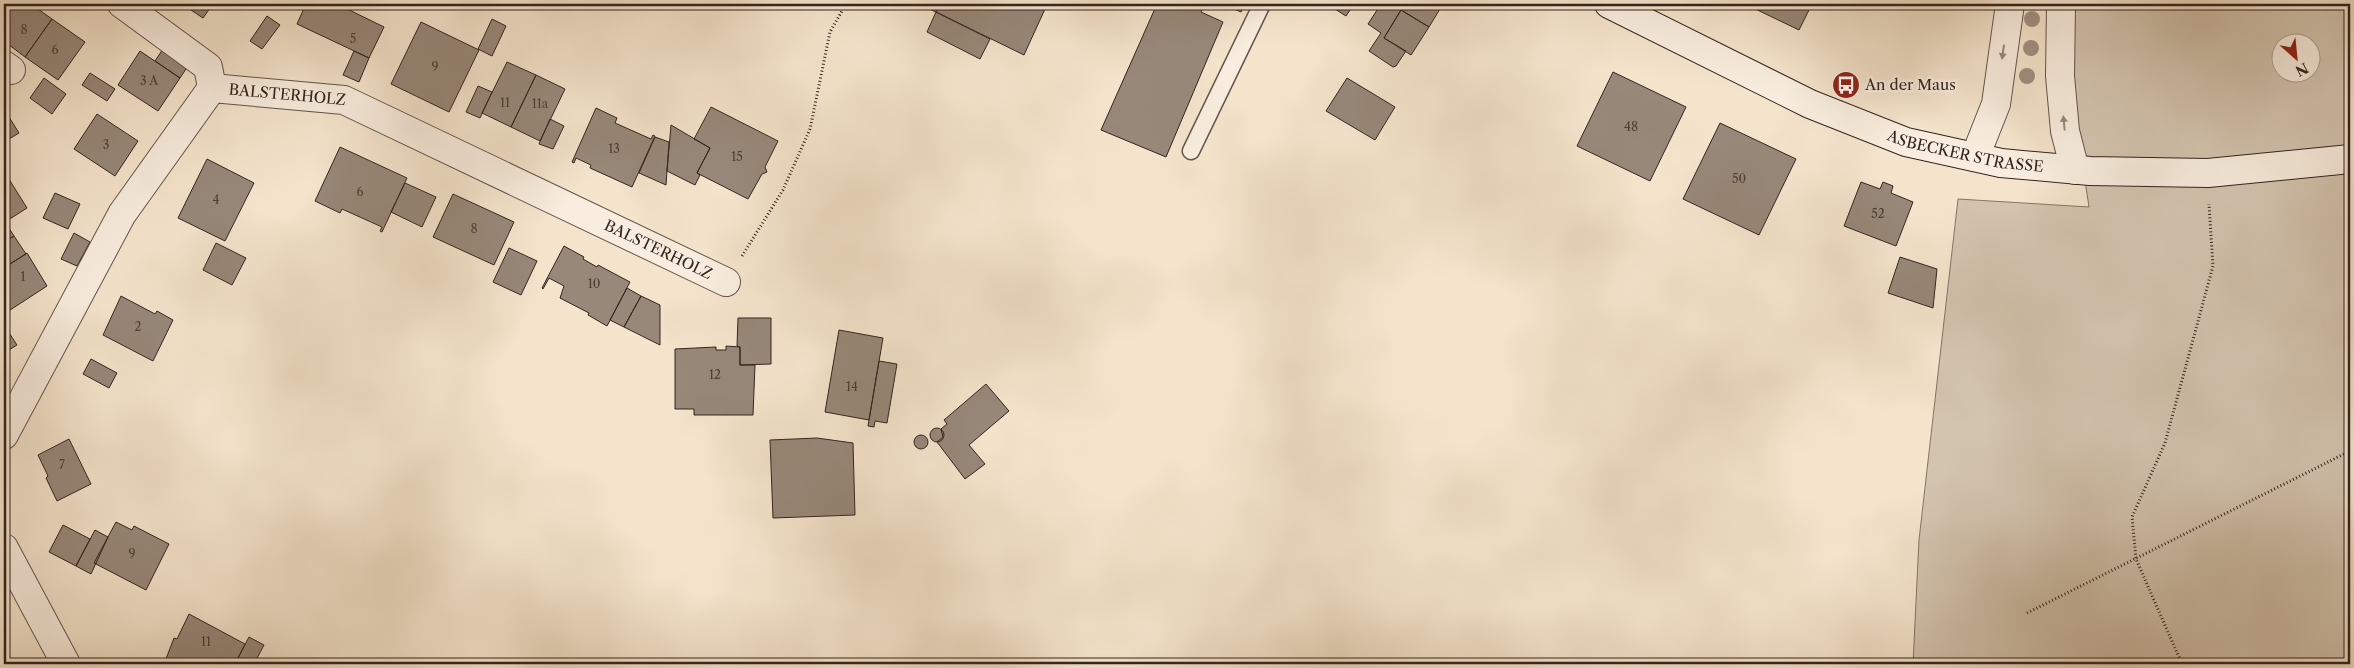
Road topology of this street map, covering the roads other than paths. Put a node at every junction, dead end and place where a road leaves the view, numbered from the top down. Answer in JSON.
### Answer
{"nodes":[{"id":1,"x":122,"y":4,"type":"edge"},
{"id":2,"x":1262,"y":4,"type":"edge"},
{"id":3,"x":1610,"y":4,"type":"edge"},
{"id":4,"x":2010,"y":4,"type":"edge"},
{"id":5,"x":2061,"y":4,"type":"edge"},
{"id":6,"x":212,"y":88,"type":"junction"},
{"id":7,"x":1190,"y":151,"type":"dead end"},
{"id":8,"x":1975,"y":157,"type":"junction"},
{"id":9,"x":2350,"y":159,"type":"edge"},
{"id":10,"x":2075,"y":170,"type":"junction"},
{"id":11,"x":726,"y":282,"type":"road end"},
{"id":12,"x":4,"y":435,"type":"edge"},
{"id":13,"x":4,"y":548,"type":"edge"},
{"id":14,"x":66,"y":664,"type":"edge"}],
"edges":[{"from":1,"to":6,"type":"street"},
{"from":2,"to":7,"type":"lane"},
{"from":3,"to":8,"type":"street","name":"ASBECKER STRASSE"},
{"from":4,"to":8,"type":"street","one_way":true},
{"from":10,"to":5,"type":"street","one_way":true},
{"from":6,"to":11,"type":"street","name":"BALSTERHOLZ"},
{"from":6,"to":12,"type":"street","name":"BALSTERHOLZ"},
{"from":8,"to":10,"type":"street","name":"ASBECKER STRASSE"},
{"from":9,"to":10,"type":"street","name":"ASBECKER STRASSE"},
{"from":13,"to":14,"type":"street"}]}
